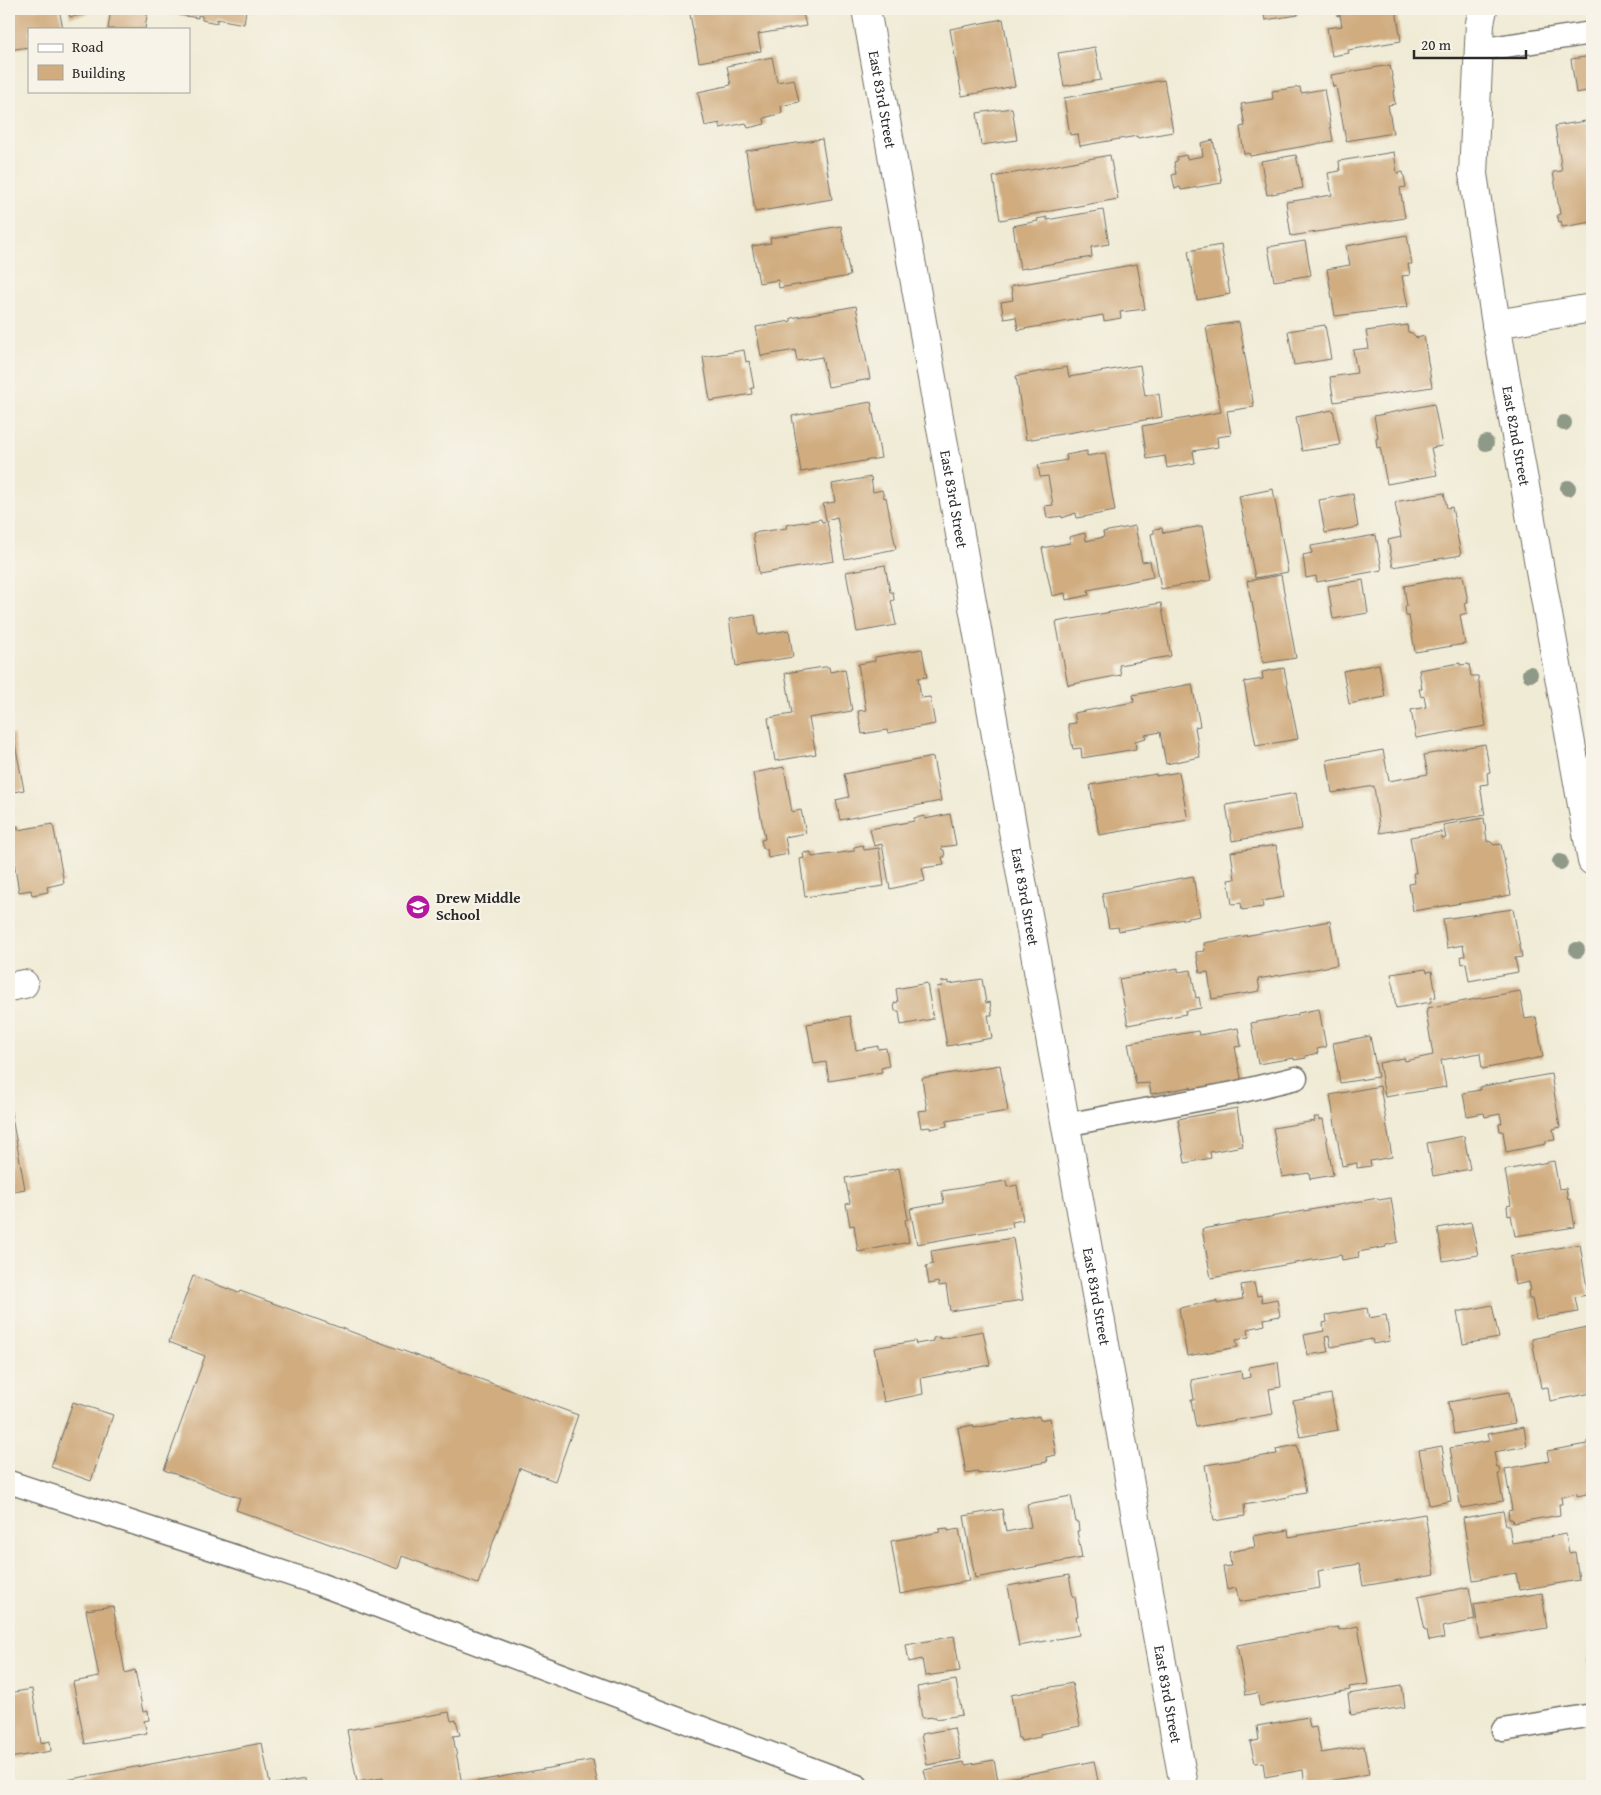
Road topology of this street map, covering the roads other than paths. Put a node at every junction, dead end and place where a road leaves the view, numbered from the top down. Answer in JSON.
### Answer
{"nodes":[{"id":1,"x":866,"y":9,"type":"edge"},
{"id":2,"x":1483,"y":9,"type":"edge"},
{"id":3,"x":1592,"y":33,"type":"edge"},
{"id":4,"x":1478,"y":50,"type":"junction"},
{"id":5,"x":1592,"y":308,"type":"edge"},
{"id":6,"x":1496,"y":324,"type":"junction"},
{"id":7,"x":1592,"y":861,"type":"edge"},
{"id":8,"x":1296,"y":1078,"type":"dead end"},
{"id":9,"x":1065,"y":1125,"type":"junction"},
{"id":10,"x":9,"y":1482,"type":"edge"},
{"id":11,"x":1592,"y":1714,"type":"edge"},
{"id":12,"x":1503,"y":1730,"type":"dead end"},
{"id":13,"x":857,"y":1786,"type":"edge"},
{"id":14,"x":1184,"y":1786,"type":"edge"}],
"edges":[{"from":1,"to":9,"type":"street","name":"East 83rd Street"},
{"from":2,"to":4,"type":"street","name":"East 82nd Street"},
{"from":3,"to":4,"type":"lane"},
{"from":4,"to":6,"type":"street","name":"East 82nd Street"},
{"from":5,"to":6,"type":"street"},
{"from":6,"to":7,"type":"street","name":"East 82nd Street"},
{"from":8,"to":9,"type":"lane"},
{"from":9,"to":14,"type":"street","name":"East 83rd Street"},
{"from":10,"to":13,"type":"lane"},
{"from":11,"to":12,"type":"lane"}]}
